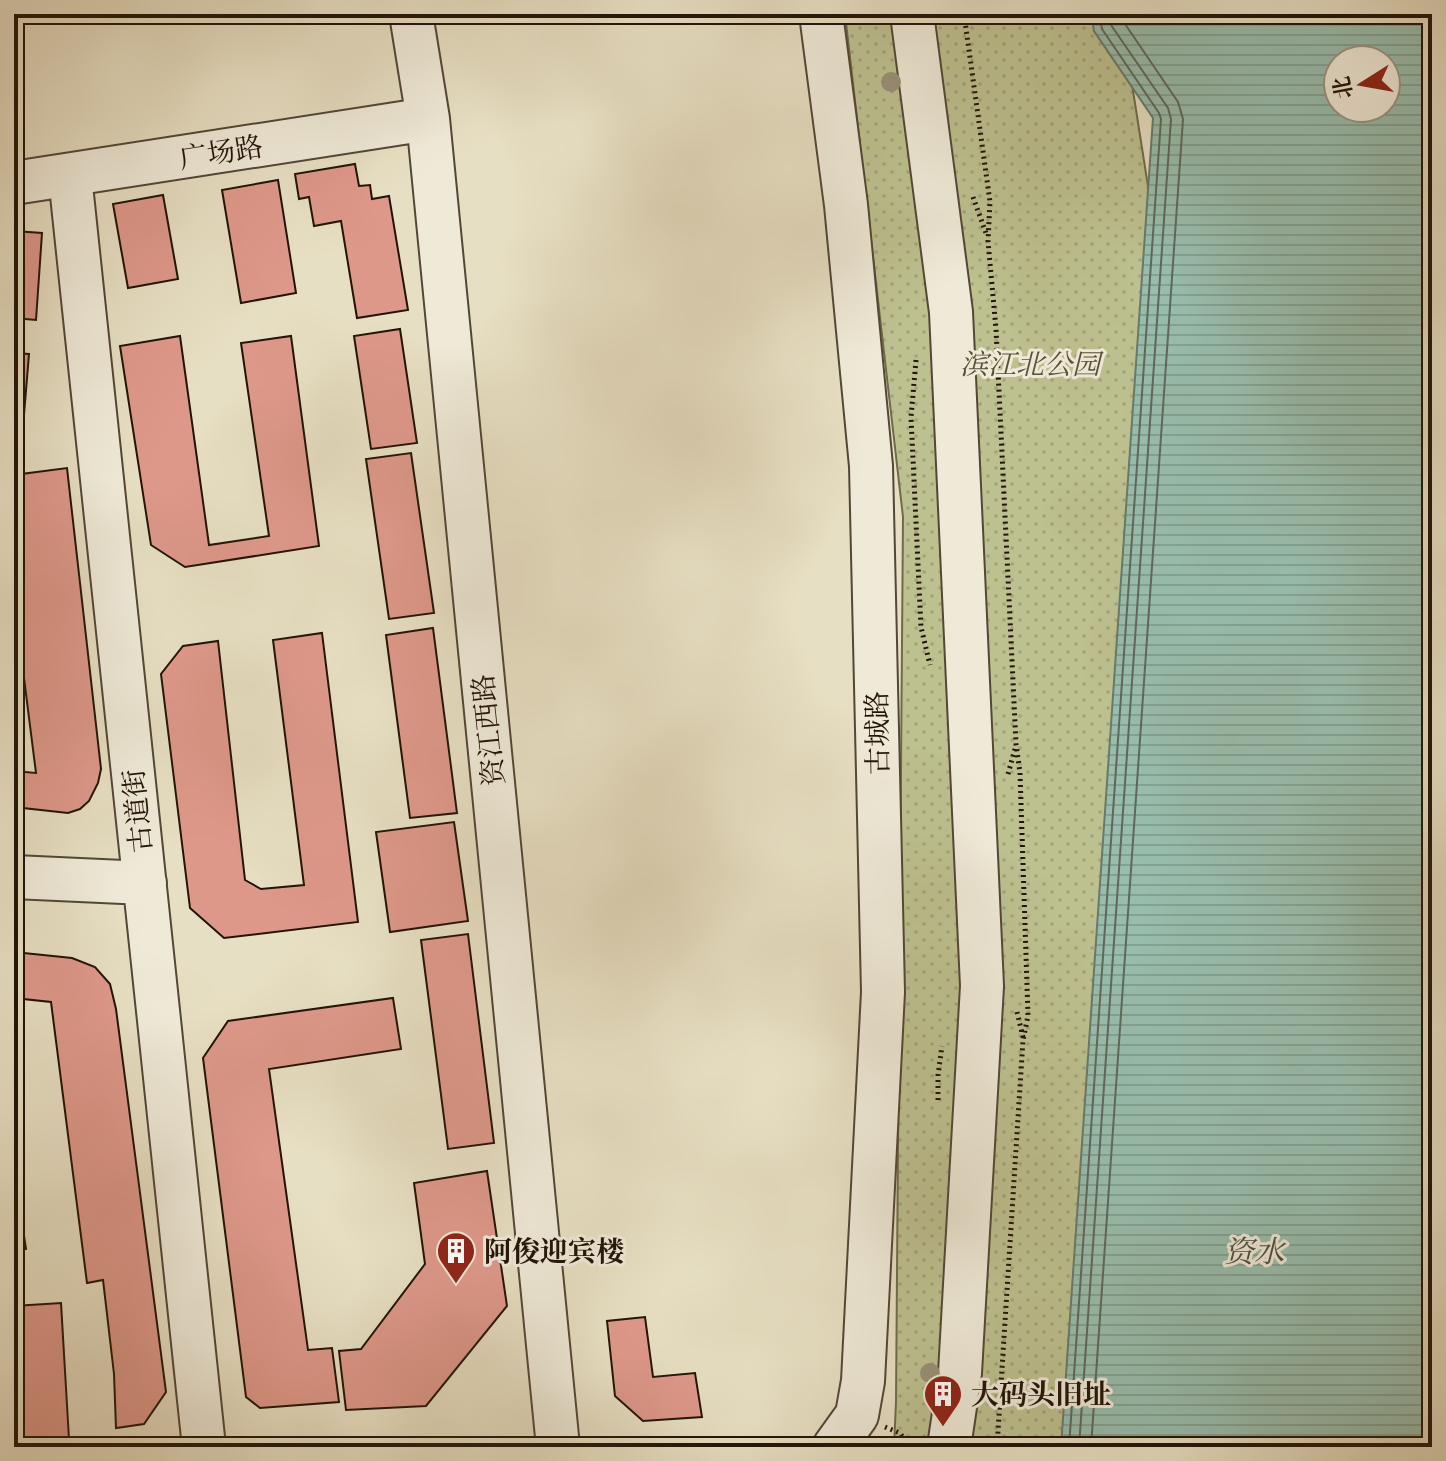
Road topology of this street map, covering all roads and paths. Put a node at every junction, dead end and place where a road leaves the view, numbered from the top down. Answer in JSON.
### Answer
{"nodes":[{"id":1,"x":411,"y":14,"type":"edge"},
{"id":2,"x":821,"y":14,"type":"edge"},
{"id":3,"x":912,"y":14,"type":"edge"},
{"id":4,"x":428,"y":119,"type":"junction"},
{"id":5,"x":70,"y":176,"type":"junction"},
{"id":6,"x":14,"y":183,"type":"edge"},
{"id":7,"x":14,"y":877,"type":"edge"},
{"id":8,"x":145,"y":883,"type":"junction"},
{"id":9,"x":204,"y":1447,"type":"edge"},
{"id":10,"x":558,"y":1447,"type":"edge"},
{"id":11,"x":834,"y":1447,"type":"edge"},
{"id":12,"x":949,"y":1447,"type":"edge"}],
"edges":[{"from":1,"to":4,"type":"street","name":"资江西路"},
{"from":2,"to":11,"type":"street","name":"古城路"},
{"from":3,"to":12,"type":"street"},
{"from":4,"to":5,"type":"street","name":"广场路"},
{"from":4,"to":10,"type":"street","name":"资江西路"},
{"from":5,"to":6,"type":"street","name":"广场路"},
{"from":5,"to":8,"type":"street","name":"古道街"},
{"from":7,"to":8,"type":"street"},
{"from":8,"to":9,"type":"street","name":"古道街"}]}
